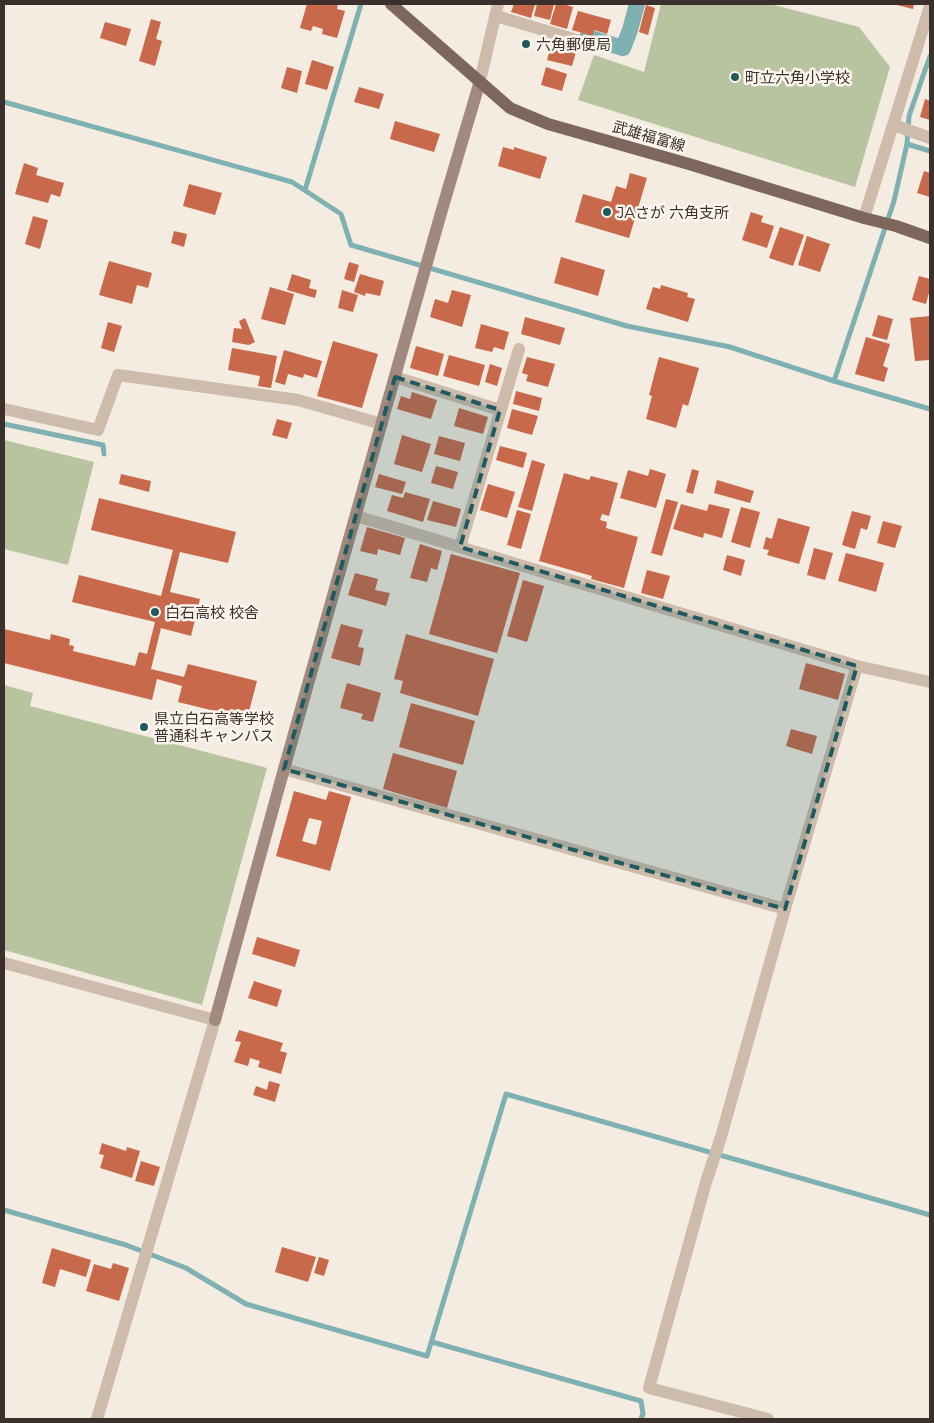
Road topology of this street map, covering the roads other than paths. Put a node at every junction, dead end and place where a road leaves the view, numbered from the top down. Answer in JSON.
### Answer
{"nodes":[{"id":1,"x":391,"y":4,"type":"edge"},
{"id":2,"x":930,"y":6,"type":"edge"},
{"id":3,"x":497,"y":10,"type":"edge"},
{"id":4,"x":580,"y":41,"type":"dead end"},
{"id":5,"x":480,"y":81,"type":"junction"},
{"id":6,"x":897,"y":126,"type":"junction"},
{"id":7,"x":925,"y":136,"type":"edge"},
{"id":8,"x":871,"y":219,"type":"junction"},
{"id":9,"x":930,"y":238,"type":"edge"},
{"id":10,"x":519,"y":349,"type":"dead end"},
{"id":11,"x":395,"y":377,"type":"junction"},
{"id":12,"x":4,"y":409,"type":"edge"},
{"id":13,"x":500,"y":410,"type":"junction"},
{"id":14,"x":382,"y":424,"type":"junction"},
{"id":15,"x":356,"y":516,"type":"junction"},
{"id":16,"x":460,"y":547,"type":"junction"},
{"id":17,"x":856,"y":666,"type":"junction"},
{"id":18,"x":930,"y":682,"type":"edge"},
{"id":19,"x":284,"y":769,"type":"junction"},
{"id":20,"x":785,"y":909,"type":"junction"},
{"id":21,"x":4,"y":963,"type":"edge"},
{"id":22,"x":215,"y":1020,"type":"junction"},
{"id":23,"x":97,"y":1419,"type":"edge"},
{"id":24,"x":768,"y":1419,"type":"edge"}],
"edges":[{"from":1,"to":5,"type":"main road","name":"武雄福富線"},
{"from":2,"to":6,"type":"street"},
{"from":3,"to":4,"type":"street"},
{"from":3,"to":5,"type":"street"},
{"from":5,"to":8,"type":"main road","name":"武雄福富線"},
{"from":5,"to":11,"type":"street"},
{"from":6,"to":7,"type":"street"},
{"from":6,"to":8,"type":"street"},
{"from":8,"to":9,"type":"main road","name":"武雄福富線"},
{"from":10,"to":13,"type":"street"},
{"from":11,"to":13,"type":"street"},
{"from":11,"to":14,"type":"street"},
{"from":12,"to":14,"type":"street"},
{"from":13,"to":16,"type":"street"},
{"from":14,"to":15,"type":"street"},
{"from":15,"to":16,"type":"street"},
{"from":15,"to":19,"type":"street"},
{"from":16,"to":17,"type":"street"},
{"from":17,"to":18,"type":"street"},
{"from":17,"to":20,"type":"street"},
{"from":19,"to":20,"type":"street"},
{"from":19,"to":22,"type":"street"},
{"from":20,"to":24,"type":"street"},
{"from":21,"to":22,"type":"street"},
{"from":22,"to":23,"type":"street"}]}
